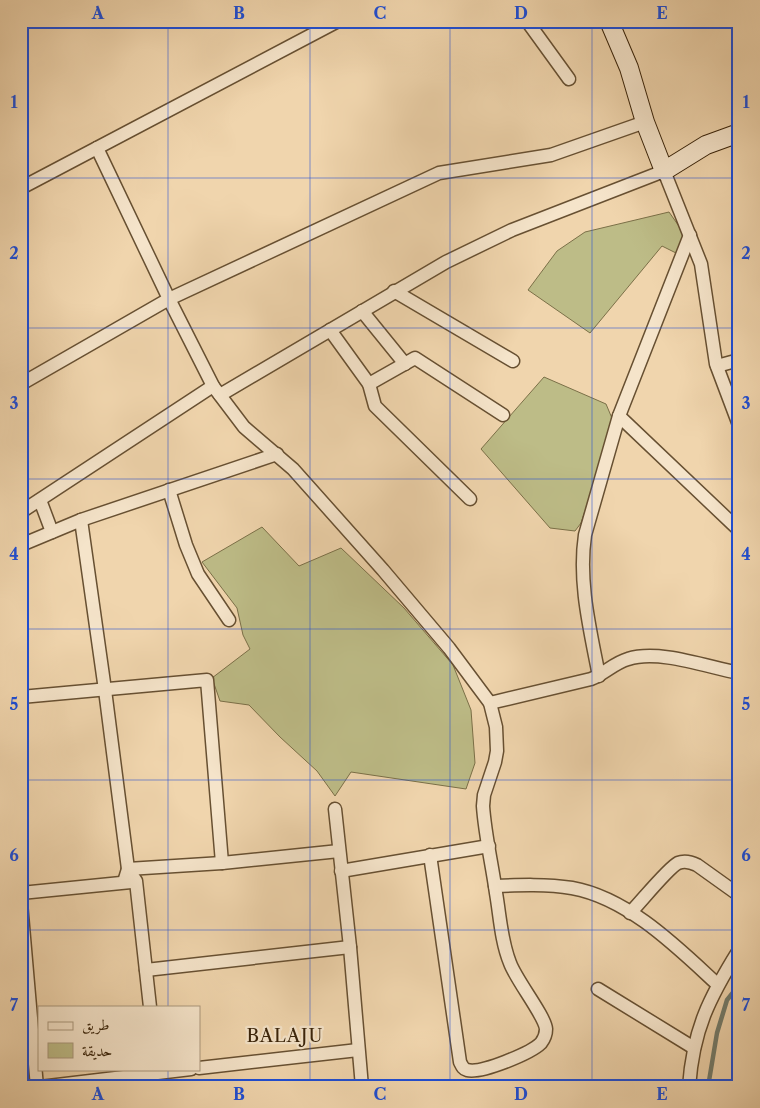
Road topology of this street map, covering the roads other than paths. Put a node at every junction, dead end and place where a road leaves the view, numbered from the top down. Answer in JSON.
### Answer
{"nodes":[{"id":1,"x":338,"y":21,"type":"edge"},
{"id":2,"x":527,"y":21,"type":"edge"},
{"id":3,"x":609,"y":21,"type":"edge"},
{"id":4,"x":569,"y":79,"type":"dead end"},
{"id":5,"x":646,"y":122,"type":"junction"},
{"id":6,"x":739,"y":133,"type":"edge"},
{"id":7,"x":97,"y":148,"type":"junction"},
{"id":8,"x":664,"y":171,"type":"junction"},
{"id":9,"x":21,"y":188,"type":"edge"},
{"id":10,"x":690,"y":235,"type":"junction"},
{"id":11,"x":394,"y":291,"type":"junction"},
{"id":12,"x":168,"y":299,"type":"junction"},
{"id":13,"x":362,"y":311,"type":"junction"},
{"id":14,"x":330,"y":330,"type":"junction"},
{"id":15,"x":739,"y":360,"type":"edge"},
{"id":16,"x":513,"y":362,"type":"dead end"},
{"id":17,"x":405,"y":364,"type":"junction"},
{"id":18,"x":717,"y":366,"type":"junction"},
{"id":19,"x":21,"y":384,"type":"edge"},
{"id":20,"x":369,"y":384,"type":"junction"},
{"id":21,"x":216,"y":390,"type":"junction"},
{"id":22,"x":503,"y":416,"type":"dead end"},
{"id":23,"x":619,"y":416,"type":"junction"},
{"id":24,"x":739,"y":425,"type":"edge"},
{"id":25,"x":277,"y":454,"type":"junction"},
{"id":26,"x":169,"y":490,"type":"junction"},
{"id":27,"x":470,"y":499,"type":"dead end"},
{"id":28,"x":40,"y":500,"type":"junction"},
{"id":29,"x":21,"y":512,"type":"edge"},
{"id":30,"x":81,"y":520,"type":"junction"},
{"id":31,"x":739,"y":530,"type":"edge"},
{"id":32,"x":52,"y":532,"type":"junction"},
{"id":33,"x":21,"y":545,"type":"edge"},
{"id":34,"x":229,"y":620,"type":"dead end"},
{"id":35,"x":739,"y":673,"type":"edge"},
{"id":36,"x":599,"y":676,"type":"junction"},
{"id":37,"x":105,"y":690,"type":"junction"},
{"id":38,"x":21,"y":697,"type":"edge"},
{"id":39,"x":490,"y":703,"type":"junction"},
{"id":40,"x":335,"y":809,"type":"dead end"},
{"id":41,"x":489,"y":846,"type":"junction"},
{"id":42,"x":339,"y":850,"type":"junction"},
{"id":43,"x":430,"y":855,"type":"junction"},
{"id":44,"x":222,"y":863,"type":"junction"},
{"id":45,"x":128,"y":869,"type":"junction"},
{"id":46,"x":341,"y":871,"type":"junction"},
{"id":47,"x":130,"y":882,"type":"junction"},
{"id":48,"x":495,"y":886,"type":"junction"},
{"id":49,"x":21,"y":893,"type":"edge"},
{"id":50,"x":739,"y":895,"type":"edge"},
{"id":51,"x":21,"y":903,"type":"edge"},
{"id":52,"x":630,"y":913,"type":"junction"},
{"id":53,"x":350,"y":948,"type":"junction"},
{"id":54,"x":739,"y":950,"type":"edge"},
{"id":55,"x":146,"y":970,"type":"junction"},
{"id":56,"x":717,"y":984,"type":"junction"},
{"id":57,"x":598,"y":989,"type":"dead end"},
{"id":58,"x":150,"y":1006,"type":"edge"},
{"id":59,"x":694,"y":1048,"type":"junction"},
{"id":60,"x":358,"y":1050,"type":"junction"},
{"id":61,"x":200,"y":1068,"type":"edge"},
{"id":62,"x":174,"y":1070,"type":"edge"},
{"id":63,"x":157,"y":1071,"type":"edge"},
{"id":64,"x":38,"y":1087,"type":"edge"},
{"id":65,"x":159,"y":1087,"type":"edge"},
{"id":66,"x":362,"y":1087,"type":"edge"},
{"id":67,"x":689,"y":1087,"type":"edge"}],
"edges":[{"from":1,"to":7,"type":"street"},
{"from":2,"to":4,"type":"street"},
{"from":3,"to":5,"type":"street"},
{"from":5,"to":8,"type":"street"},
{"from":5,"to":12,"type":"street"},
{"from":6,"to":8,"type":"street"},
{"from":7,"to":9,"type":"street"},
{"from":7,"to":12,"type":"street"},
{"from":8,"to":10,"type":"street"},
{"from":8,"to":11,"type":"street"},
{"from":10,"to":18,"type":"street"},
{"from":10,"to":23,"type":"street"},
{"from":11,"to":13,"type":"street"},
{"from":11,"to":16,"type":"street"},
{"from":12,"to":19,"type":"street"},
{"from":12,"to":21,"type":"street"},
{"from":13,"to":14,"type":"street"},
{"from":13,"to":17,"type":"street"},
{"from":14,"to":20,"type":"street"},
{"from":14,"to":21,"type":"street"},
{"from":15,"to":18,"type":"street"},
{"from":17,"to":20,"type":"street"},
{"from":17,"to":22,"type":"street"},
{"from":18,"to":24,"type":"street"},
{"from":20,"to":27,"type":"street"},
{"from":21,"to":25,"type":"street"},
{"from":21,"to":28,"type":"street"},
{"from":23,"to":31,"type":"street"},
{"from":23,"to":36,"type":"street"},
{"from":25,"to":26,"type":"street"},
{"from":25,"to":39,"type":"street"},
{"from":26,"to":30,"type":"street"},
{"from":26,"to":34,"type":"street"},
{"from":28,"to":29,"type":"street"},
{"from":28,"to":32,"type":"street"},
{"from":30,"to":32,"type":"street"},
{"from":30,"to":37,"type":"street"},
{"from":32,"to":33,"type":"street"},
{"from":35,"to":36,"type":"street"},
{"from":36,"to":39,"type":"street"},
{"from":37,"to":38,"type":"street"},
{"from":37,"to":44,"type":"street"},
{"from":37,"to":45,"type":"street"},
{"from":39,"to":41,"type":"street"},
{"from":40,"to":42,"type":"street"},
{"from":41,"to":43,"type":"street"},
{"from":41,"to":48,"type":"street"},
{"from":42,"to":44,"type":"street"},
{"from":42,"to":46,"type":"street"},
{"from":43,"to":46,"type":"street"},
{"from":43,"to":48,"type":"street"},
{"from":44,"to":45,"type":"street"},
{"from":45,"to":47,"type":"street"},
{"from":46,"to":53,"type":"street"},
{"from":47,"to":49,"type":"street"},
{"from":47,"to":55,"type":"street"},
{"from":48,"to":52,"type":"street"},
{"from":50,"to":52,"type":"street"},
{"from":51,"to":64,"type":"street"},
{"from":52,"to":56,"type":"street"},
{"from":53,"to":55,"type":"street"},
{"from":53,"to":60,"type":"street"},
{"from":54,"to":56,"type":"street"},
{"from":55,"to":58,"type":"street"},
{"from":56,"to":59,"type":"street"},
{"from":57,"to":59,"type":"street"},
{"from":59,"to":67,"type":"street"},
{"from":60,"to":61,"type":"street"},
{"from":60,"to":66,"type":"street"},
{"from":62,"to":63,"type":"street"},
{"from":63,"to":64,"type":"street"},
{"from":63,"to":65,"type":"street"}]}
